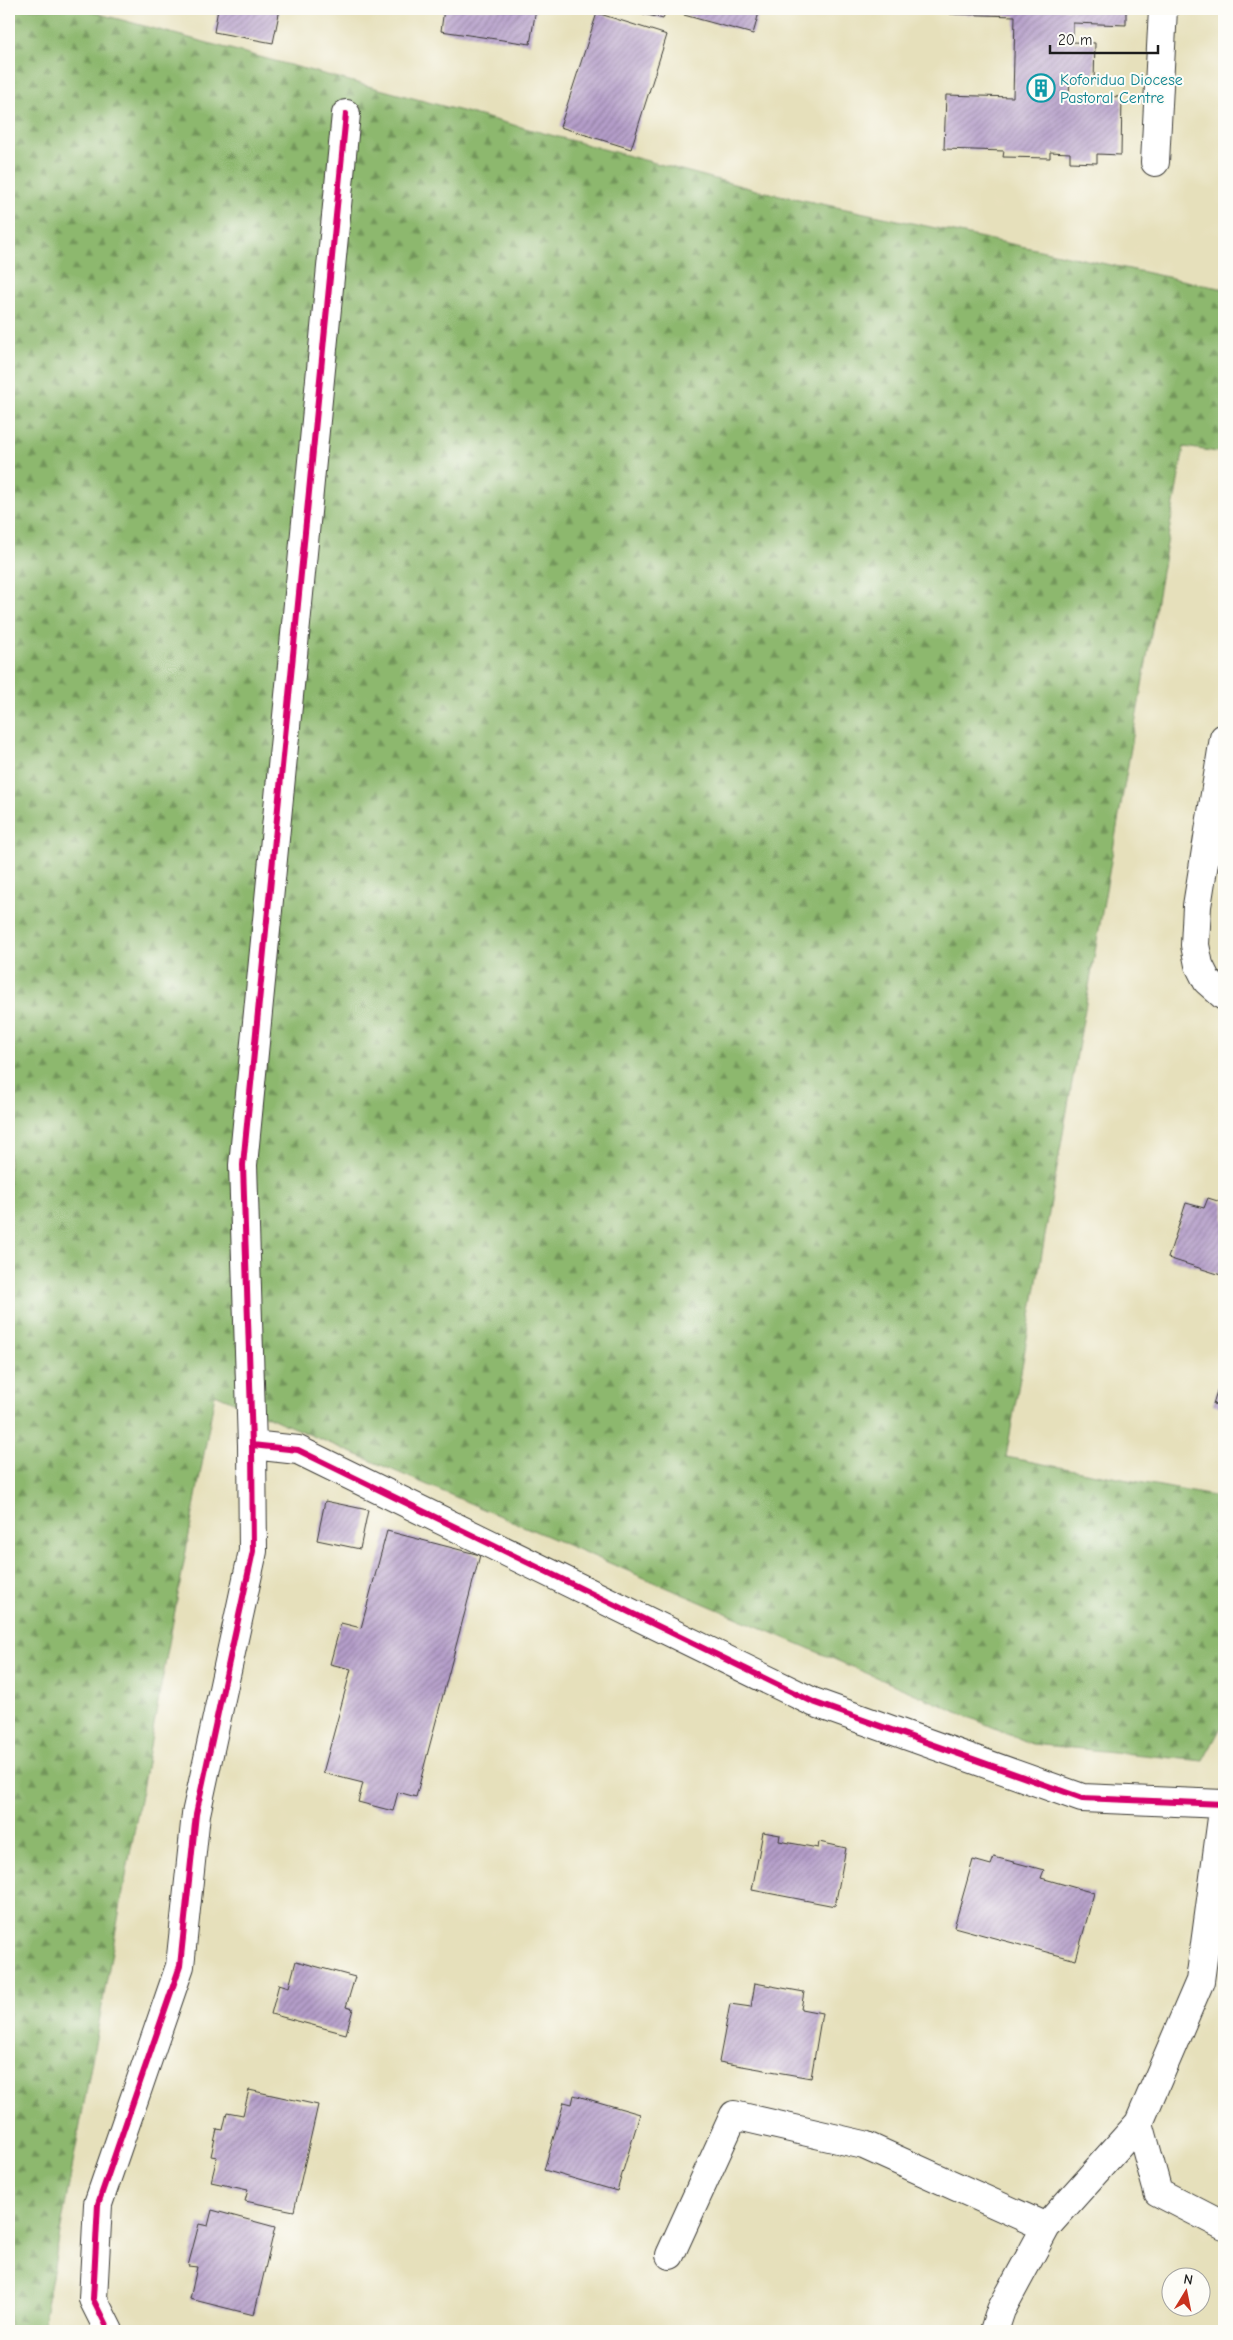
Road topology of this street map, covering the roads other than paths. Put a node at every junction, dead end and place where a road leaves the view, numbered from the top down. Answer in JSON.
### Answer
{"nodes":[{"id":1,"x":1163,"y":9,"type":"edge"},
{"id":2,"x":346,"y":114,"type":"dead end"},
{"id":3,"x":1154,"y":162,"type":"dead end"},
{"id":4,"x":1224,"y":738,"type":"edge"},
{"id":5,"x":1224,"y":996,"type":"edge"},
{"id":6,"x":252,"y":1445,"type":"junction"},
{"id":7,"x":1224,"y":1803,"type":"edge"},
{"id":8,"x":1140,"y":2123,"type":"junction"},
{"id":9,"x":1224,"y":2226,"type":"edge"},
{"id":10,"x":1046,"y":2227,"type":"junction"},
{"id":11,"x":670,"y":2255,"type":"dead end"},
{"id":12,"x":109,"y":2331,"type":"edge"},
{"id":13,"x":994,"y":2331,"type":"edge"}],
"edges":[{"from":1,"to":3,"type":"street"},
{"from":2,"to":6,"type":"street"},
{"from":4,"to":5,"type":"street"},
{"from":6,"to":7,"type":"street"},
{"from":6,"to":12,"type":"street"},
{"from":7,"to":8,"type":"street"},
{"from":8,"to":9,"type":"street"},
{"from":8,"to":10,"type":"street"},
{"from":10,"to":11,"type":"street"},
{"from":10,"to":13,"type":"street"}]}
